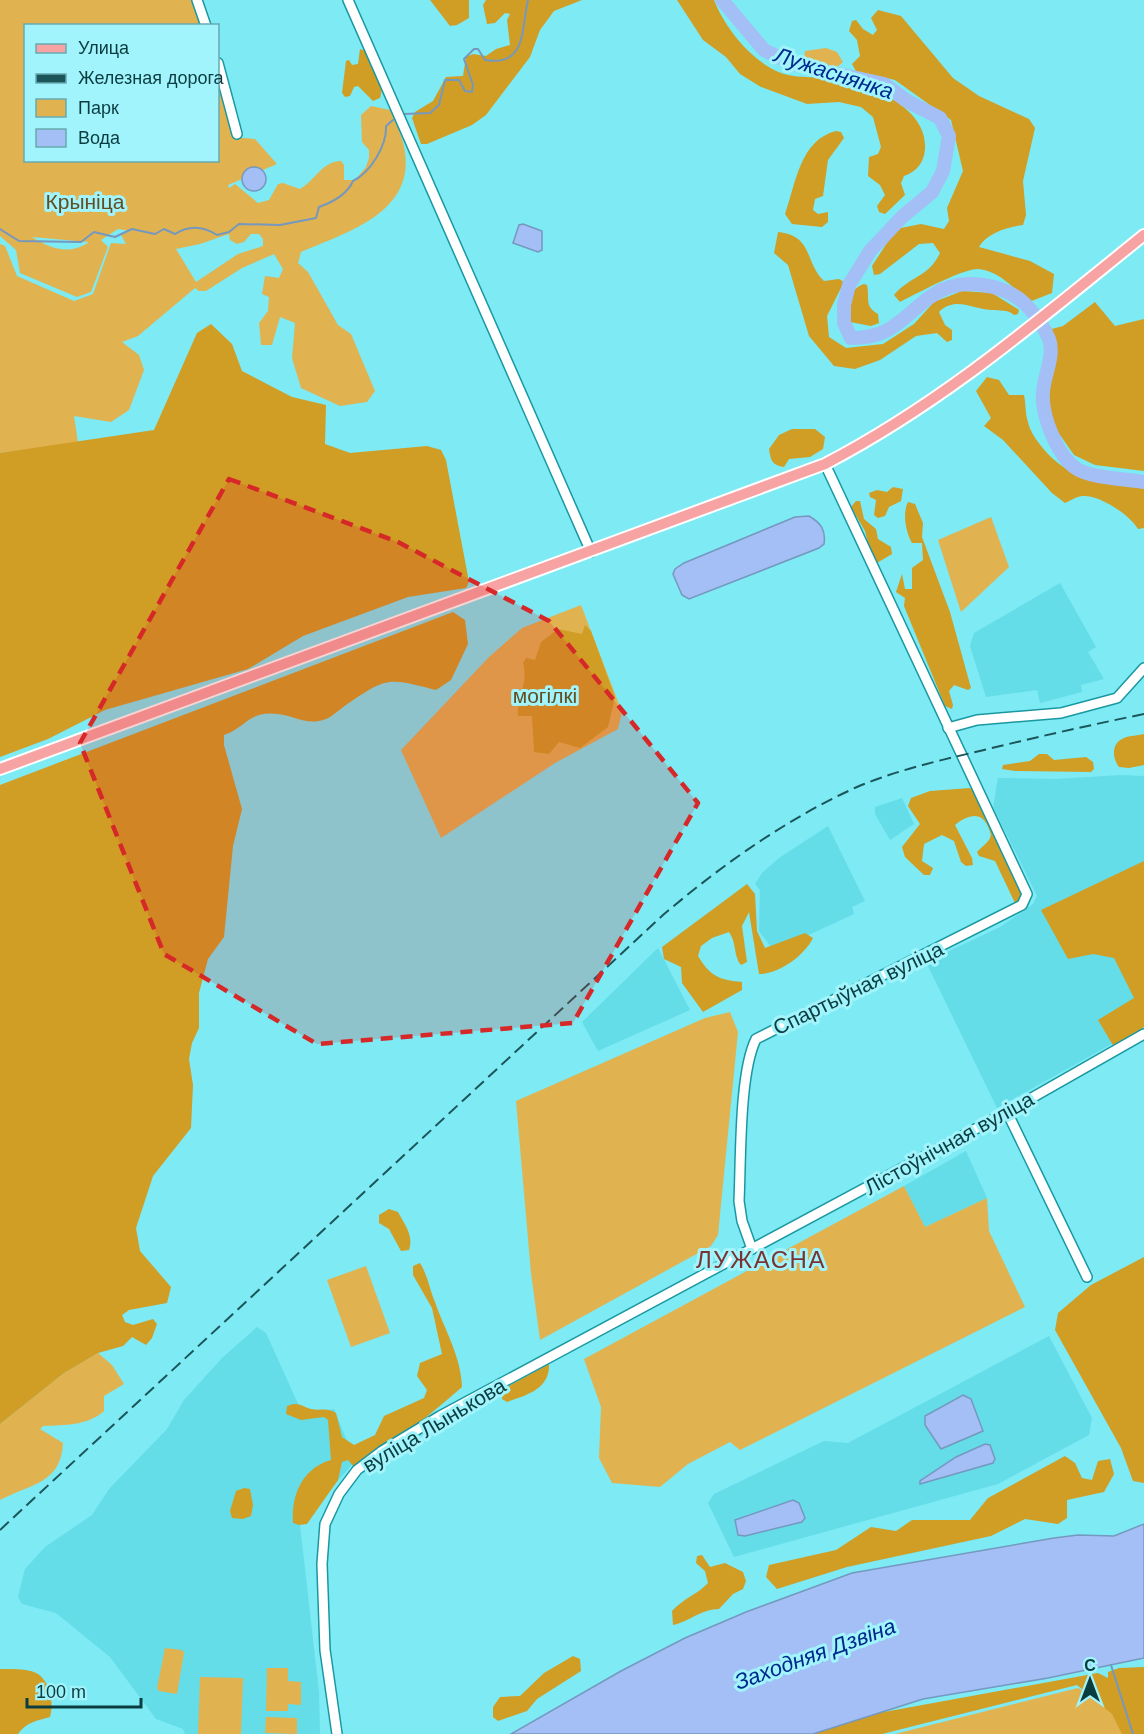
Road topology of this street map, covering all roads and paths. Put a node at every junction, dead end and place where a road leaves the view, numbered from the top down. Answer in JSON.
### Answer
{"nodes":[{"id":1,"x":197,"y":0,"type":"edge"},
{"id":2,"x":348,"y":0,"type":"edge"},
{"id":3,"x":205,"y":24,"type":"edge"},
{"id":4,"x":219,"y":67,"type":"edge"},
{"id":5,"x":237,"y":134,"type":"dead end"},
{"id":6,"x":1144,"y":235,"type":"edge"},
{"id":7,"x":825,"y":464,"type":"junction"},
{"id":8,"x":591,"y":552,"type":"junction"},
{"id":9,"x":1144,"y":668,"type":"edge"},
{"id":10,"x":948,"y":728,"type":"junction"},
{"id":11,"x":0,"y":769,"type":"edge"},
{"id":12,"x":1144,"y":1034,"type":"edge"},
{"id":13,"x":1007,"y":1112,"type":"junction"},
{"id":14,"x":752,"y":1249,"type":"junction"},
{"id":15,"x":1087,"y":1277,"type":"dead end"},
{"id":16,"x":337,"y":1734,"type":"edge"}],
"edges":[{"from":1,"to":3,"type":"street"},
{"from":2,"to":8,"type":"street"},
{"from":4,"to":5,"type":"street"},
{"from":6,"to":7,"type":"main road"},
{"from":7,"to":8,"type":"main road"},
{"from":7,"to":10,"type":"street","name":"Спартыўная вуліца"},
{"from":8,"to":11,"type":"main road"},
{"from":9,"to":10,"type":"street"},
{"from":10,"to":14,"type":"street","name":"Спартыўная вуліца"},
{"from":12,"to":13,"type":"street","name":"Лістоўнічная вуліца"},
{"from":13,"to":14,"type":"street","name":"Лістоўнічная вуліца"},
{"from":13,"to":15,"type":"street"},
{"from":14,"to":16,"type":"street","name":"вуліца Лынькова"}]}
